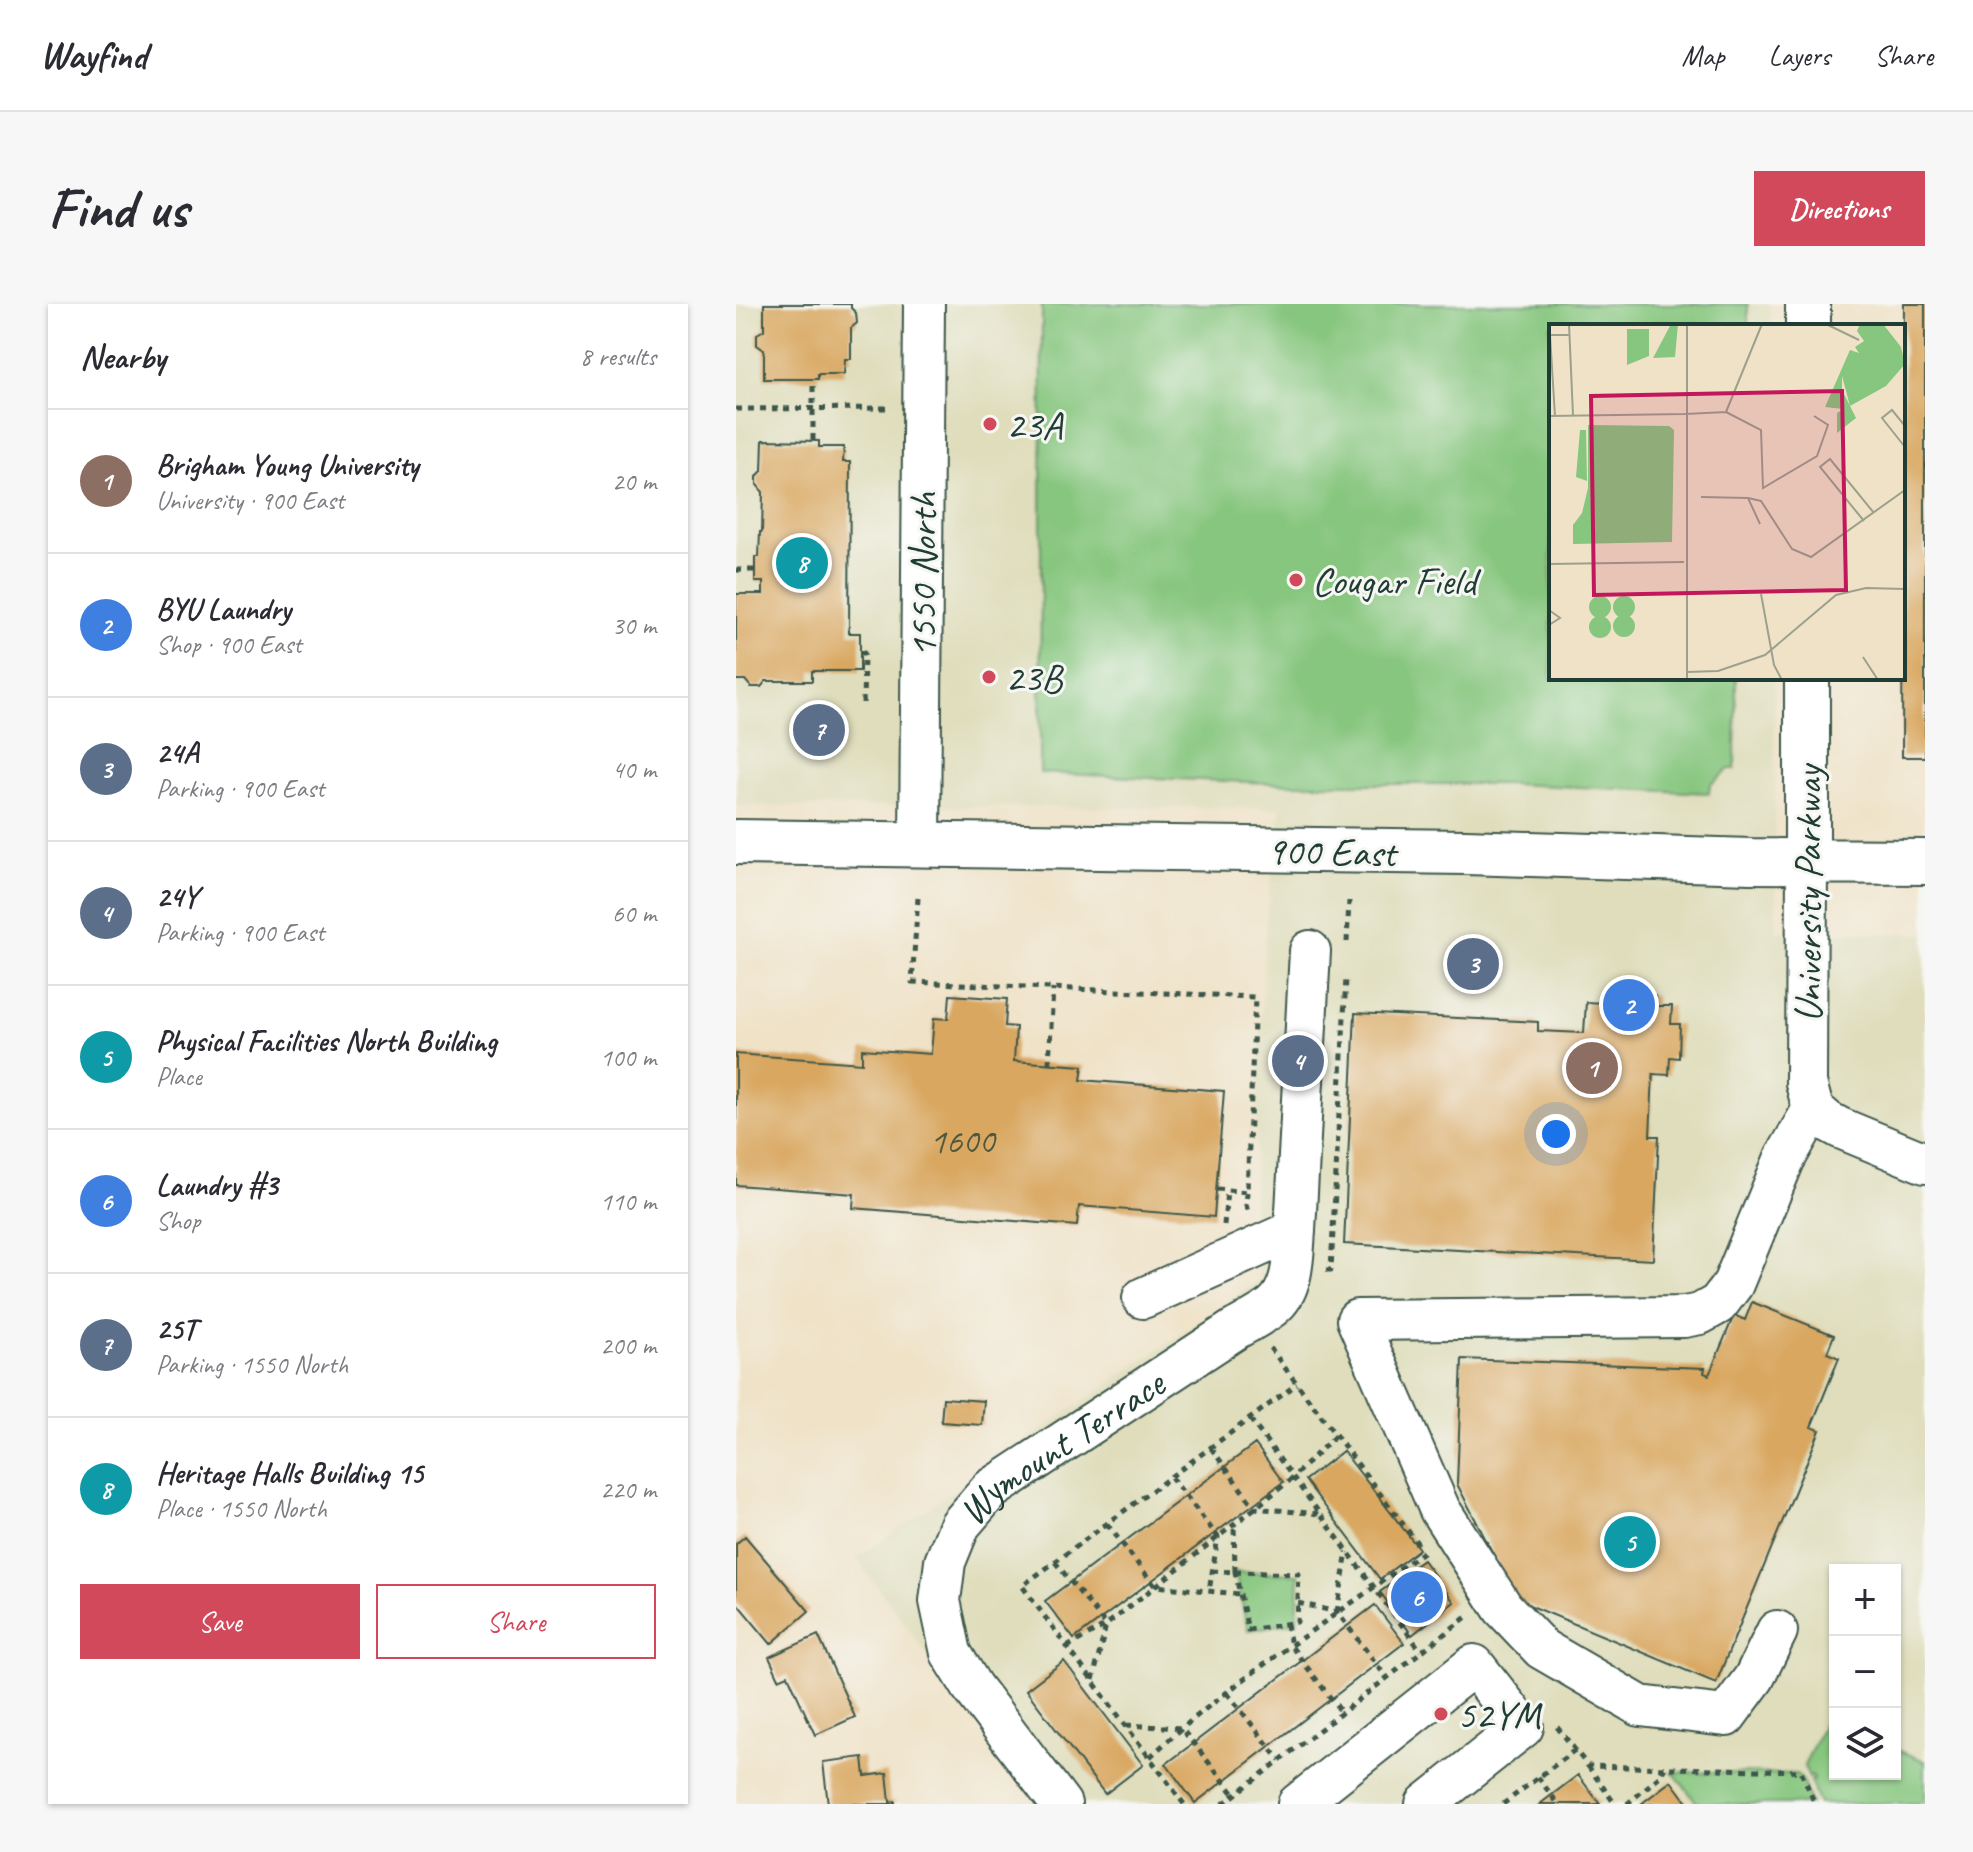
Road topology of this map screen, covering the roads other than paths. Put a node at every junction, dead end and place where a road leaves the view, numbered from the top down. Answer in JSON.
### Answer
{"nodes":[{"id":1,"x":924,"y":304,"type":"edge"},
{"id":2,"x":1807,"y":680,"type":"edge"},
{"id":3,"x":736,"y":842,"type":"edge"},
{"id":4,"x":920,"y":845,"type":"junction"},
{"id":5,"x":1807,"y":862,"type":"junction"},
{"id":6,"x":1925,"y":862,"type":"edge"},
{"id":7,"x":1329,"y":946,"type":"road end"},
{"id":8,"x":1813,"y":1109,"type":"junction"},
{"id":9,"x":1925,"y":1163,"type":"edge"},
{"id":10,"x":1295,"y":1230,"type":"junction"},
{"id":11,"x":1143,"y":1298,"type":"dead end"},
{"id":12,"x":1777,"y":1631,"type":"dead end"},
{"id":13,"x":1061,"y":1804,"type":"edge"},
{"id":14,"x":1298,"y":1804,"type":"edge"},
{"id":15,"x":1426,"y":1804,"type":"edge"}],
"edges":[{"from":1,"to":4,"type":"street","name":"1550 North"},
{"from":2,"to":5,"type":"main road","name":"University Parkway"},
{"from":3,"to":4,"type":"main road","name":"900 East"},
{"from":4,"to":5,"type":"main road","name":"900 East"},
{"from":5,"to":6,"type":"main road","name":"900 East"},
{"from":5,"to":8,"type":"street","name":"University Parkway"},
{"from":7,"to":10,"type":"street","name":"Wymount Terrace"},
{"from":8,"to":9,"type":"street"},
{"from":8,"to":12,"type":"street"},
{"from":10,"to":11,"type":"street"},
{"from":10,"to":13,"type":"street","name":"Wymount Terrace"},
{"from":14,"to":15,"type":"street"}]}
